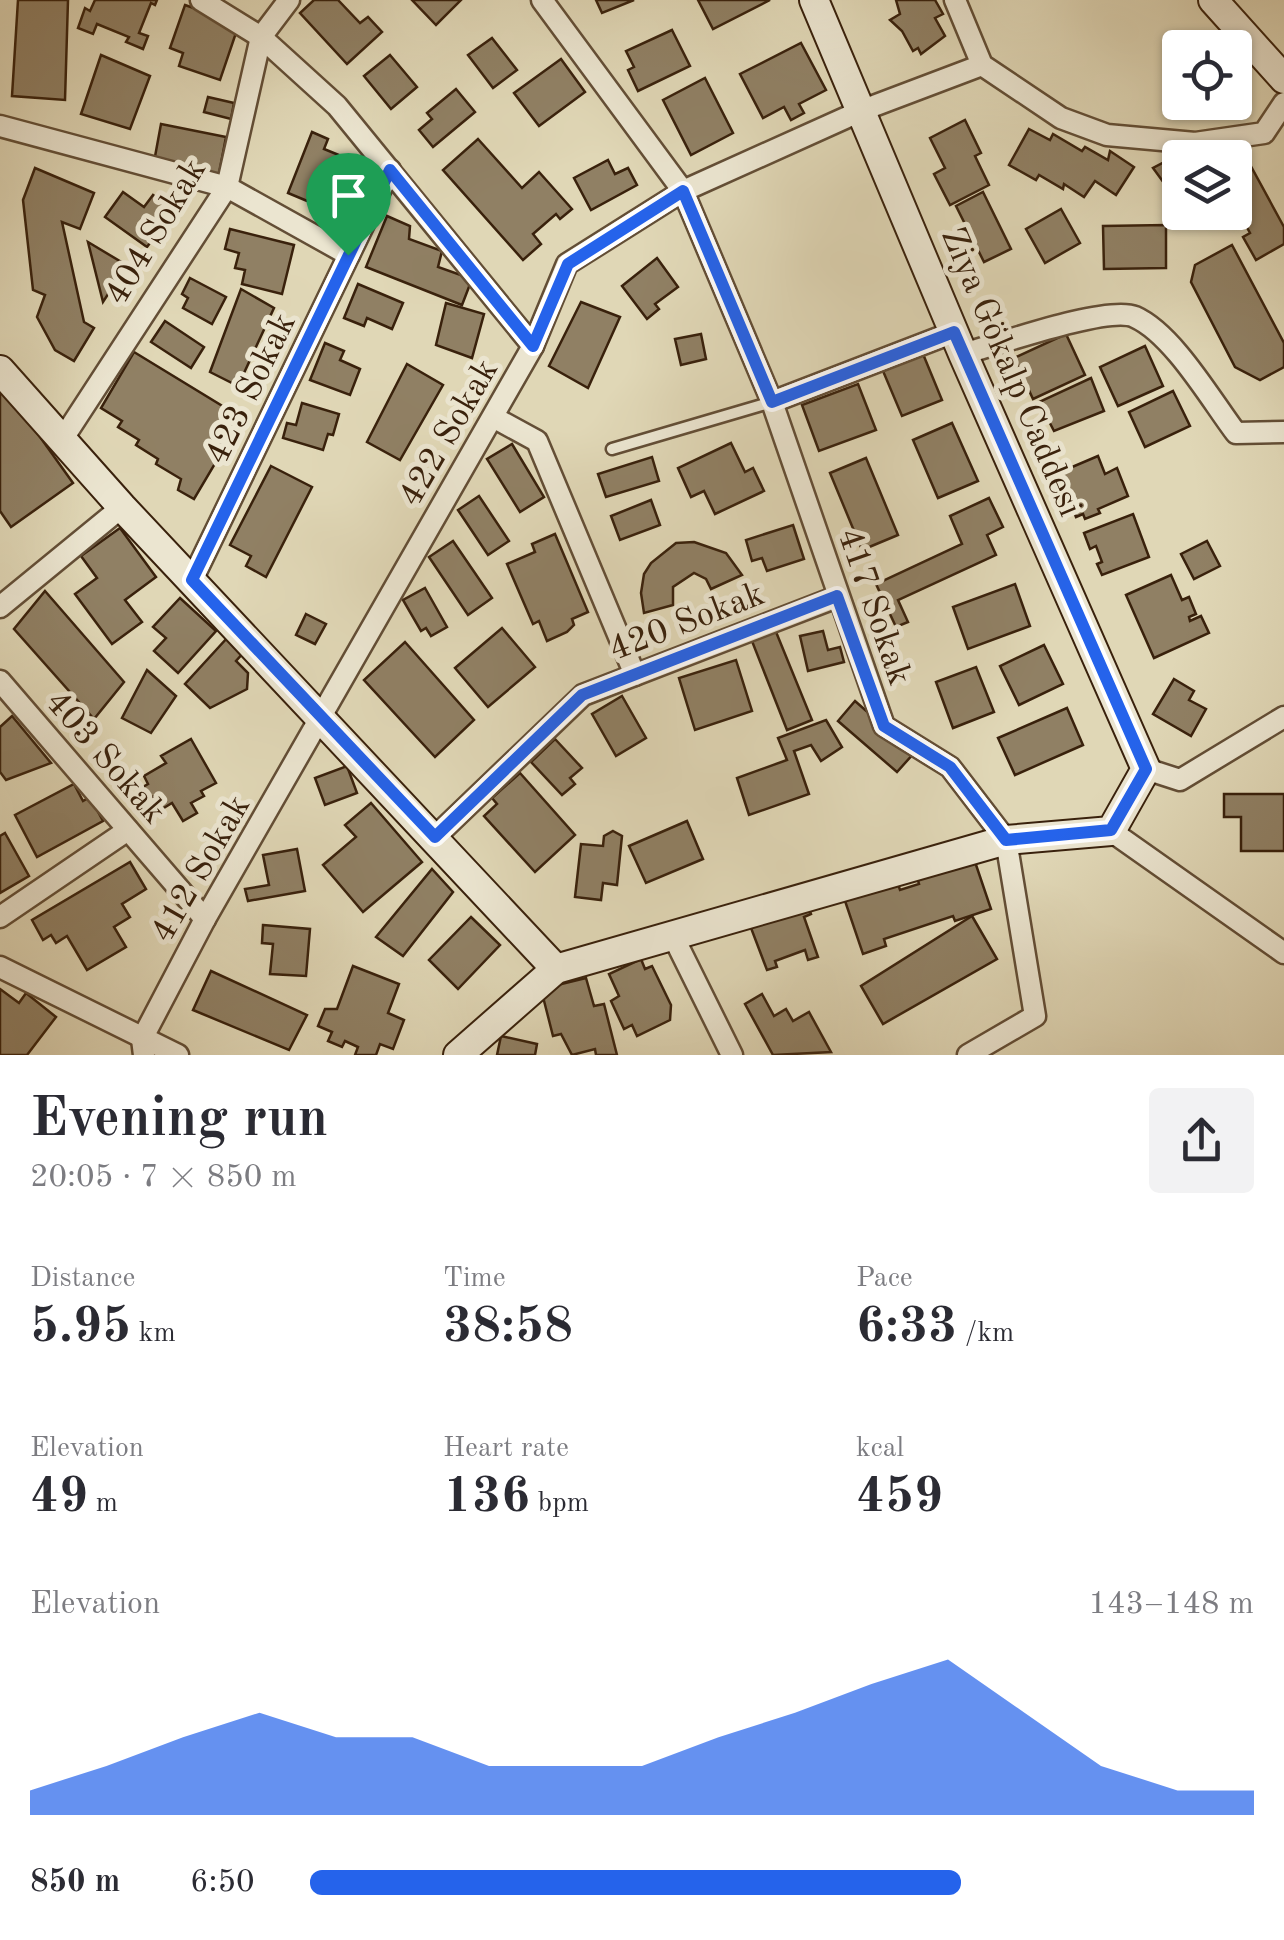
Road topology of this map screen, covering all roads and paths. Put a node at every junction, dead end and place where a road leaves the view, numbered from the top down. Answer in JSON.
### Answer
{"nodes":[{"id":1,"x":201,"y":0,"type":"edge"},
{"id":2,"x":289,"y":0,"type":"edge"},
{"id":3,"x":542,"y":0,"type":"edge"},
{"id":4,"x":814,"y":0,"type":"edge"},
{"id":5,"x":955,"y":0,"type":"edge"},
{"id":6,"x":1213,"y":0,"type":"edge"},
{"id":7,"x":262,"y":38,"type":"junction"},
{"id":8,"x":982,"y":65,"type":"junction"},
{"id":9,"x":1284,"y":79,"type":"edge"},
{"id":10,"x":1284,"y":103,"type":"edge"},
{"id":11,"x":863,"y":110,"type":"junction"},
{"id":12,"x":0,"y":126,"type":"edge"},
{"id":13,"x":390,"y":170,"type":"junction"},
{"id":14,"x":227,"y":187,"type":"junction"},
{"id":15,"x":683,"y":191,"type":"junction"},
{"id":16,"x":348,"y":255,"type":"junction"},
{"id":17,"x":958,"y":343,"type":"junction"},
{"id":18,"x":533,"y":346,"type":"junction"},
{"id":19,"x":0,"y":370,"type":"edge"},
{"id":20,"x":772,"y":402,"type":"junction"},
{"id":21,"x":492,"y":417,"type":"junction"},
{"id":22,"x":1284,"y":432,"type":"edge"},
{"id":23,"x":62,"y":440,"type":"junction"},
{"id":24,"x":612,"y":449,"type":"dead end"},
{"id":25,"x":122,"y":507,"type":"junction"},
{"id":26,"x":192,"y":580,"type":"junction"},
{"id":27,"x":837,"y":596,"type":"junction"},
{"id":28,"x":0,"y":606,"type":"edge"},
{"id":29,"x":634,"y":674,"type":"junction"},
{"id":30,"x":0,"y":681,"type":"edge"},
{"id":31,"x":323,"y":716,"type":"junction"},
{"id":32,"x":1284,"y":717,"type":"edge"},
{"id":33,"x":1146,"y":769,"type":"junction"},
{"id":34,"x":128,"y":830,"type":"junction"},
{"id":35,"x":1111,"y":830,"type":"junction"},
{"id":36,"x":435,"y":837,"type":"junction"},
{"id":37,"x":1006,"y":840,"type":"junction"},
{"id":38,"x":0,"y":917,"type":"edge"},
{"id":39,"x":205,"y":920,"type":"junction"},
{"id":40,"x":672,"y":936,"type":"junction"},
{"id":41,"x":1284,"y":953,"type":"edge"},
{"id":42,"x":0,"y":967,"type":"edge"},
{"id":43,"x":556,"y":969,"type":"junction"},
{"id":44,"x":143,"y":1047,"type":"edge"},
{"id":45,"x":178,"y":1055,"type":"edge"},
{"id":46,"x":458,"y":1055,"type":"edge"},
{"id":47,"x":732,"y":1055,"type":"edge"},
{"id":48,"x":968,"y":1055,"type":"edge"}],
"edges":[{"from":1,"to":7,"type":"street"},
{"from":2,"to":7,"type":"street"},
{"from":3,"to":15,"type":"street","name":"417 Sokak"},
{"from":4,"to":11,"type":"street","name":"Ziya Gökalp Caddesi"},
{"from":5,"to":8,"type":"street"},
{"from":6,"to":9,"type":"street"},
{"from":7,"to":13,"type":"street"},
{"from":7,"to":14,"type":"street","name":"404 Sokak"},
{"from":8,"to":10,"type":"street"},
{"from":8,"to":11,"type":"street","name":"422 Sokak"},
{"from":11,"to":15,"type":"street","name":"422 Sokak"},
{"from":11,"to":17,"type":"street","name":"Ziya Gökalp Caddesi"},
{"from":12,"to":14,"type":"street"},
{"from":13,"to":16,"type":"street","name":"423 Sokak"},
{"from":13,"to":18,"type":"street"},
{"from":14,"to":16,"type":"street"},
{"from":14,"to":23,"type":"street","name":"404 Sokak"},
{"from":15,"to":18,"type":"street","name":"422 Sokak"},
{"from":15,"to":20,"type":"street","name":"417 Sokak"},
{"from":16,"to":26,"type":"street","name":"423 Sokak"},
{"from":17,"to":20,"type":"street"},
{"from":17,"to":22,"type":"street"},
{"from":17,"to":33,"type":"street","name":"Ziya Gökalp Caddesi"},
{"from":18,"to":21,"type":"street","name":"422 Sokak"},
{"from":19,"to":23,"type":"street"},
{"from":20,"to":24,"type":"lane"},
{"from":20,"to":27,"type":"street","name":"417 Sokak"},
{"from":21,"to":29,"type":"street"},
{"from":21,"to":31,"type":"street","name":"422 Sokak"},
{"from":23,"to":25,"type":"street"},
{"from":25,"to":26,"type":"street"},
{"from":25,"to":28,"type":"street"},
{"from":26,"to":31,"type":"street"},
{"from":27,"to":29,"type":"street","name":"420 Sokak"},
{"from":27,"to":37,"type":"street","name":"417 Sokak"},
{"from":29,"to":36,"type":"street","name":"420 Sokak"},
{"from":30,"to":34,"type":"street","name":"403 Sokak"},
{"from":31,"to":36,"type":"street"},
{"from":31,"to":39,"type":"street","name":"412 Sokak"},
{"from":32,"to":33,"type":"street"},
{"from":33,"to":35,"type":"street"},
{"from":34,"to":38,"type":"street"},
{"from":34,"to":39,"type":"street","name":"403 Sokak"},
{"from":35,"to":37,"type":"street"},
{"from":35,"to":41,"type":"street"},
{"from":36,"to":43,"type":"street"},
{"from":37,"to":40,"type":"street"},
{"from":37,"to":48,"type":"street"},
{"from":39,"to":44,"type":"street","name":"412 Sokak"},
{"from":40,"to":43,"type":"street"},
{"from":40,"to":47,"type":"street"},
{"from":42,"to":44,"type":"street"},
{"from":43,"to":46,"type":"street"},
{"from":44,"to":45,"type":"street"}]}
